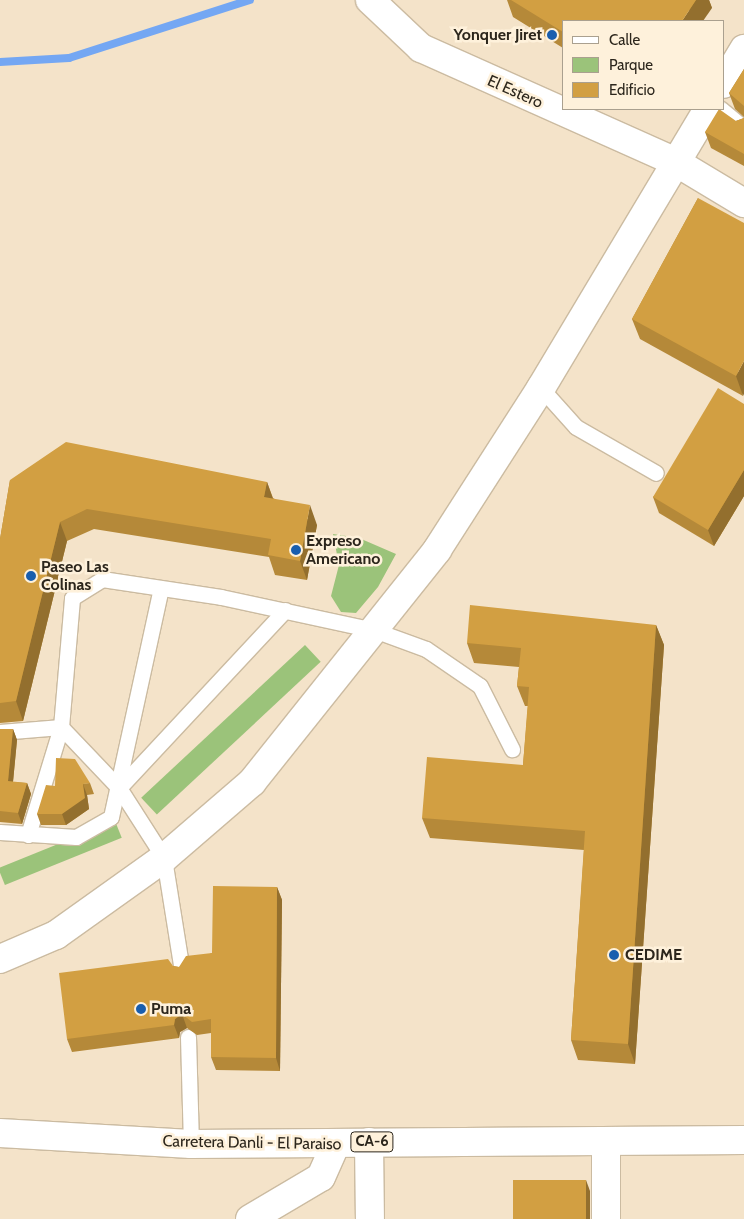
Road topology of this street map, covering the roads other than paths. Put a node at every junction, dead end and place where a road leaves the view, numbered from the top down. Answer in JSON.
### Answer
{"nodes":[{"id":1,"x":370,"y":0,"type":"edge"},
{"id":2,"x":744,"y":49,"type":"edge"},
{"id":3,"x":724,"y":82,"type":"edge"},
{"id":4,"x":707,"y":110,"type":"edge"},
{"id":5,"x":722,"y":110,"type":"edge"},
{"id":6,"x":744,"y":128,"type":"edge"},
{"id":7,"x":674,"y":160,"type":"junction"},
{"id":8,"x":744,"y":203,"type":"edge"},
{"id":9,"x":541,"y":388,"type":"junction"},
{"id":10,"x":656,"y":473,"type":"dead end"},
{"id":11,"x":161,"y":588,"type":"junction"},
{"id":12,"x":285,"y":610,"type":"junction"},
{"id":13,"x":374,"y":630,"type":"junction"},
{"id":14,"x":61,"y":727,"type":"junction"},
{"id":15,"x":0,"y":732,"type":"edge"},
{"id":16,"x":512,"y":749,"type":"dead end"},
{"id":17,"x":119,"y":788,"type":"junction"},
{"id":18,"x":0,"y":832,"type":"edge"},
{"id":19,"x":28,"y":835,"type":"junction"},
{"id":20,"x":164,"y":858,"type":"junction"},
{"id":21,"x":0,"y":959,"type":"edge"},
{"id":22,"x":182,"y":971,"type":"edge"},
{"id":23,"x":188,"y":1037,"type":"dead end"},
{"id":24,"x":0,"y":1133,"type":"edge"},
{"id":25,"x":744,"y":1140,"type":"edge"},
{"id":26,"x":369,"y":1142,"type":"junction"},
{"id":27,"x":606,"y":1143,"type":"junction"},
{"id":28,"x":191,"y":1144,"type":"junction"},
{"id":29,"x":335,"y":1145,"type":"junction"},
{"id":30,"x":250,"y":1219,"type":"edge"},
{"id":31,"x":370,"y":1219,"type":"edge"},
{"id":32,"x":606,"y":1219,"type":"edge"}],
"edges":[{"from":1,"to":7,"type":"main road","name":"El Estero"},
{"from":2,"to":3,"type":"main road"},
{"from":4,"to":7,"type":"main road"},
{"from":5,"to":6,"type":"lane"},
{"from":7,"to":8,"type":"main road","name":"El Estero"},
{"from":7,"to":9,"type":"main road"},
{"from":9,"to":10,"type":"lane"},
{"from":9,"to":13,"type":"main road"},
{"from":11,"to":12,"type":"lane"},
{"from":11,"to":14,"type":"lane"},
{"from":11,"to":17,"type":"lane"},
{"from":12,"to":13,"type":"lane"},
{"from":12,"to":17,"type":"lane"},
{"from":13,"to":16,"type":"lane"},
{"from":13,"to":20,"type":"main road"},
{"from":14,"to":15,"type":"lane"},
{"from":14,"to":17,"type":"lane"},
{"from":14,"to":19,"type":"lane"},
{"from":17,"to":19,"type":"lane"},
{"from":17,"to":20,"type":"lane"},
{"from":18,"to":19,"type":"lane"},
{"from":20,"to":21,"type":"main road"},
{"from":20,"to":22,"type":"lane"},
{"from":23,"to":28,"type":"lane"},
{"from":24,"to":28,"type":"main road","name":"Carretera Danli - El Paraiso","number":"CA-6"},
{"from":25,"to":27,"type":"main road","name":"Carretera Danli - El Paraiso","number":"CA-6"},
{"from":26,"to":27,"type":"main road","name":"Carretera Danli - El Paraiso","number":"CA-6"},
{"from":26,"to":29,"type":"main road","name":"Carretera Danli - El Paraiso","number":"CA-6"},
{"from":26,"to":31,"type":"main road"},
{"from":27,"to":32,"type":"main road"},
{"from":28,"to":29,"type":"main road","name":"Carretera Danli - El Paraiso","number":"CA-6"},
{"from":29,"to":30,"type":"main road"}]}
